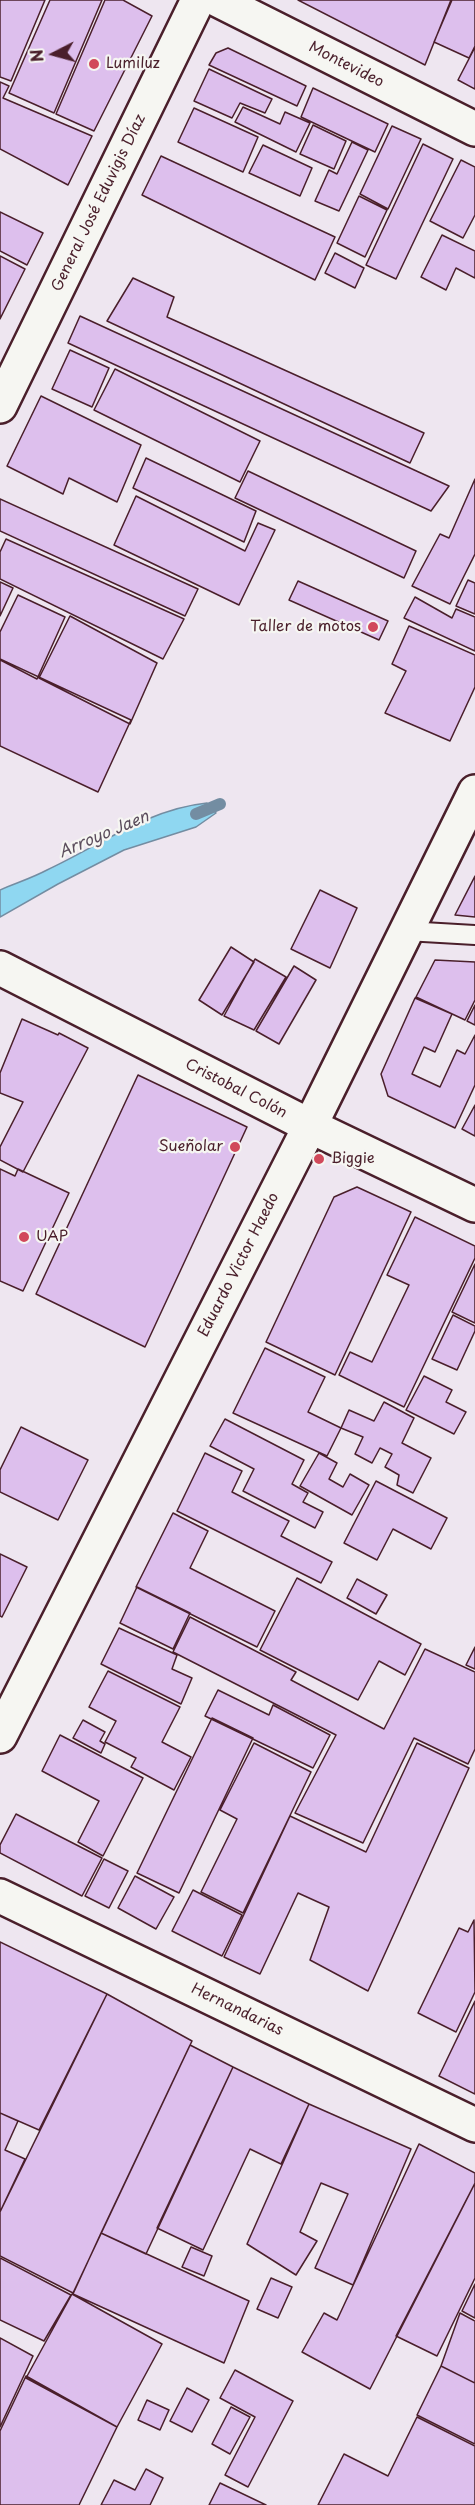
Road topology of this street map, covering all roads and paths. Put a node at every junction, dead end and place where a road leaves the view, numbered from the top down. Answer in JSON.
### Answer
{"nodes":[{"id":1,"x":198,"y":0,"type":"edge"},
{"id":2,"x":218,"y":0,"type":"edge"},
{"id":3,"x":475,"y":129,"type":"edge"},
{"id":4,"x":0,"y":406,"type":"edge"},
{"id":5,"x":475,"y":792,"type":"edge"},
{"id":6,"x":406,"y":931,"type":"junction"},
{"id":7,"x":475,"y":935,"type":"edge"},
{"id":8,"x":0,"y":968,"type":"edge"},
{"id":9,"x":310,"y":1126,"type":"junction"},
{"id":10,"x":475,"y":1205,"type":"edge"},
{"id":11,"x":0,"y":1736,"type":"edge"},
{"id":12,"x":0,"y":1896,"type":"edge"},
{"id":13,"x":475,"y":2125,"type":"edge"}],
"edges":[{"from":1,"to":4,"type":"street","name":"General José Eduvigis Díaz"},
{"from":2,"to":3,"type":"street","name":"Montevideo"},
{"from":5,"to":6,"type":"street","name":"Eduardo Victor Haedo"},
{"from":6,"to":7,"type":"lane"},
{"from":6,"to":9,"type":"street","name":"Eduardo Victor Haedo"},
{"from":8,"to":9,"type":"street","name":"Cristobal Colón"},
{"from":9,"to":10,"type":"street","name":"Cristobal Colón"},
{"from":9,"to":11,"type":"street","name":"Eduardo Victor Haedo"},
{"from":12,"to":13,"type":"street","name":"Hernandarias"}]}
